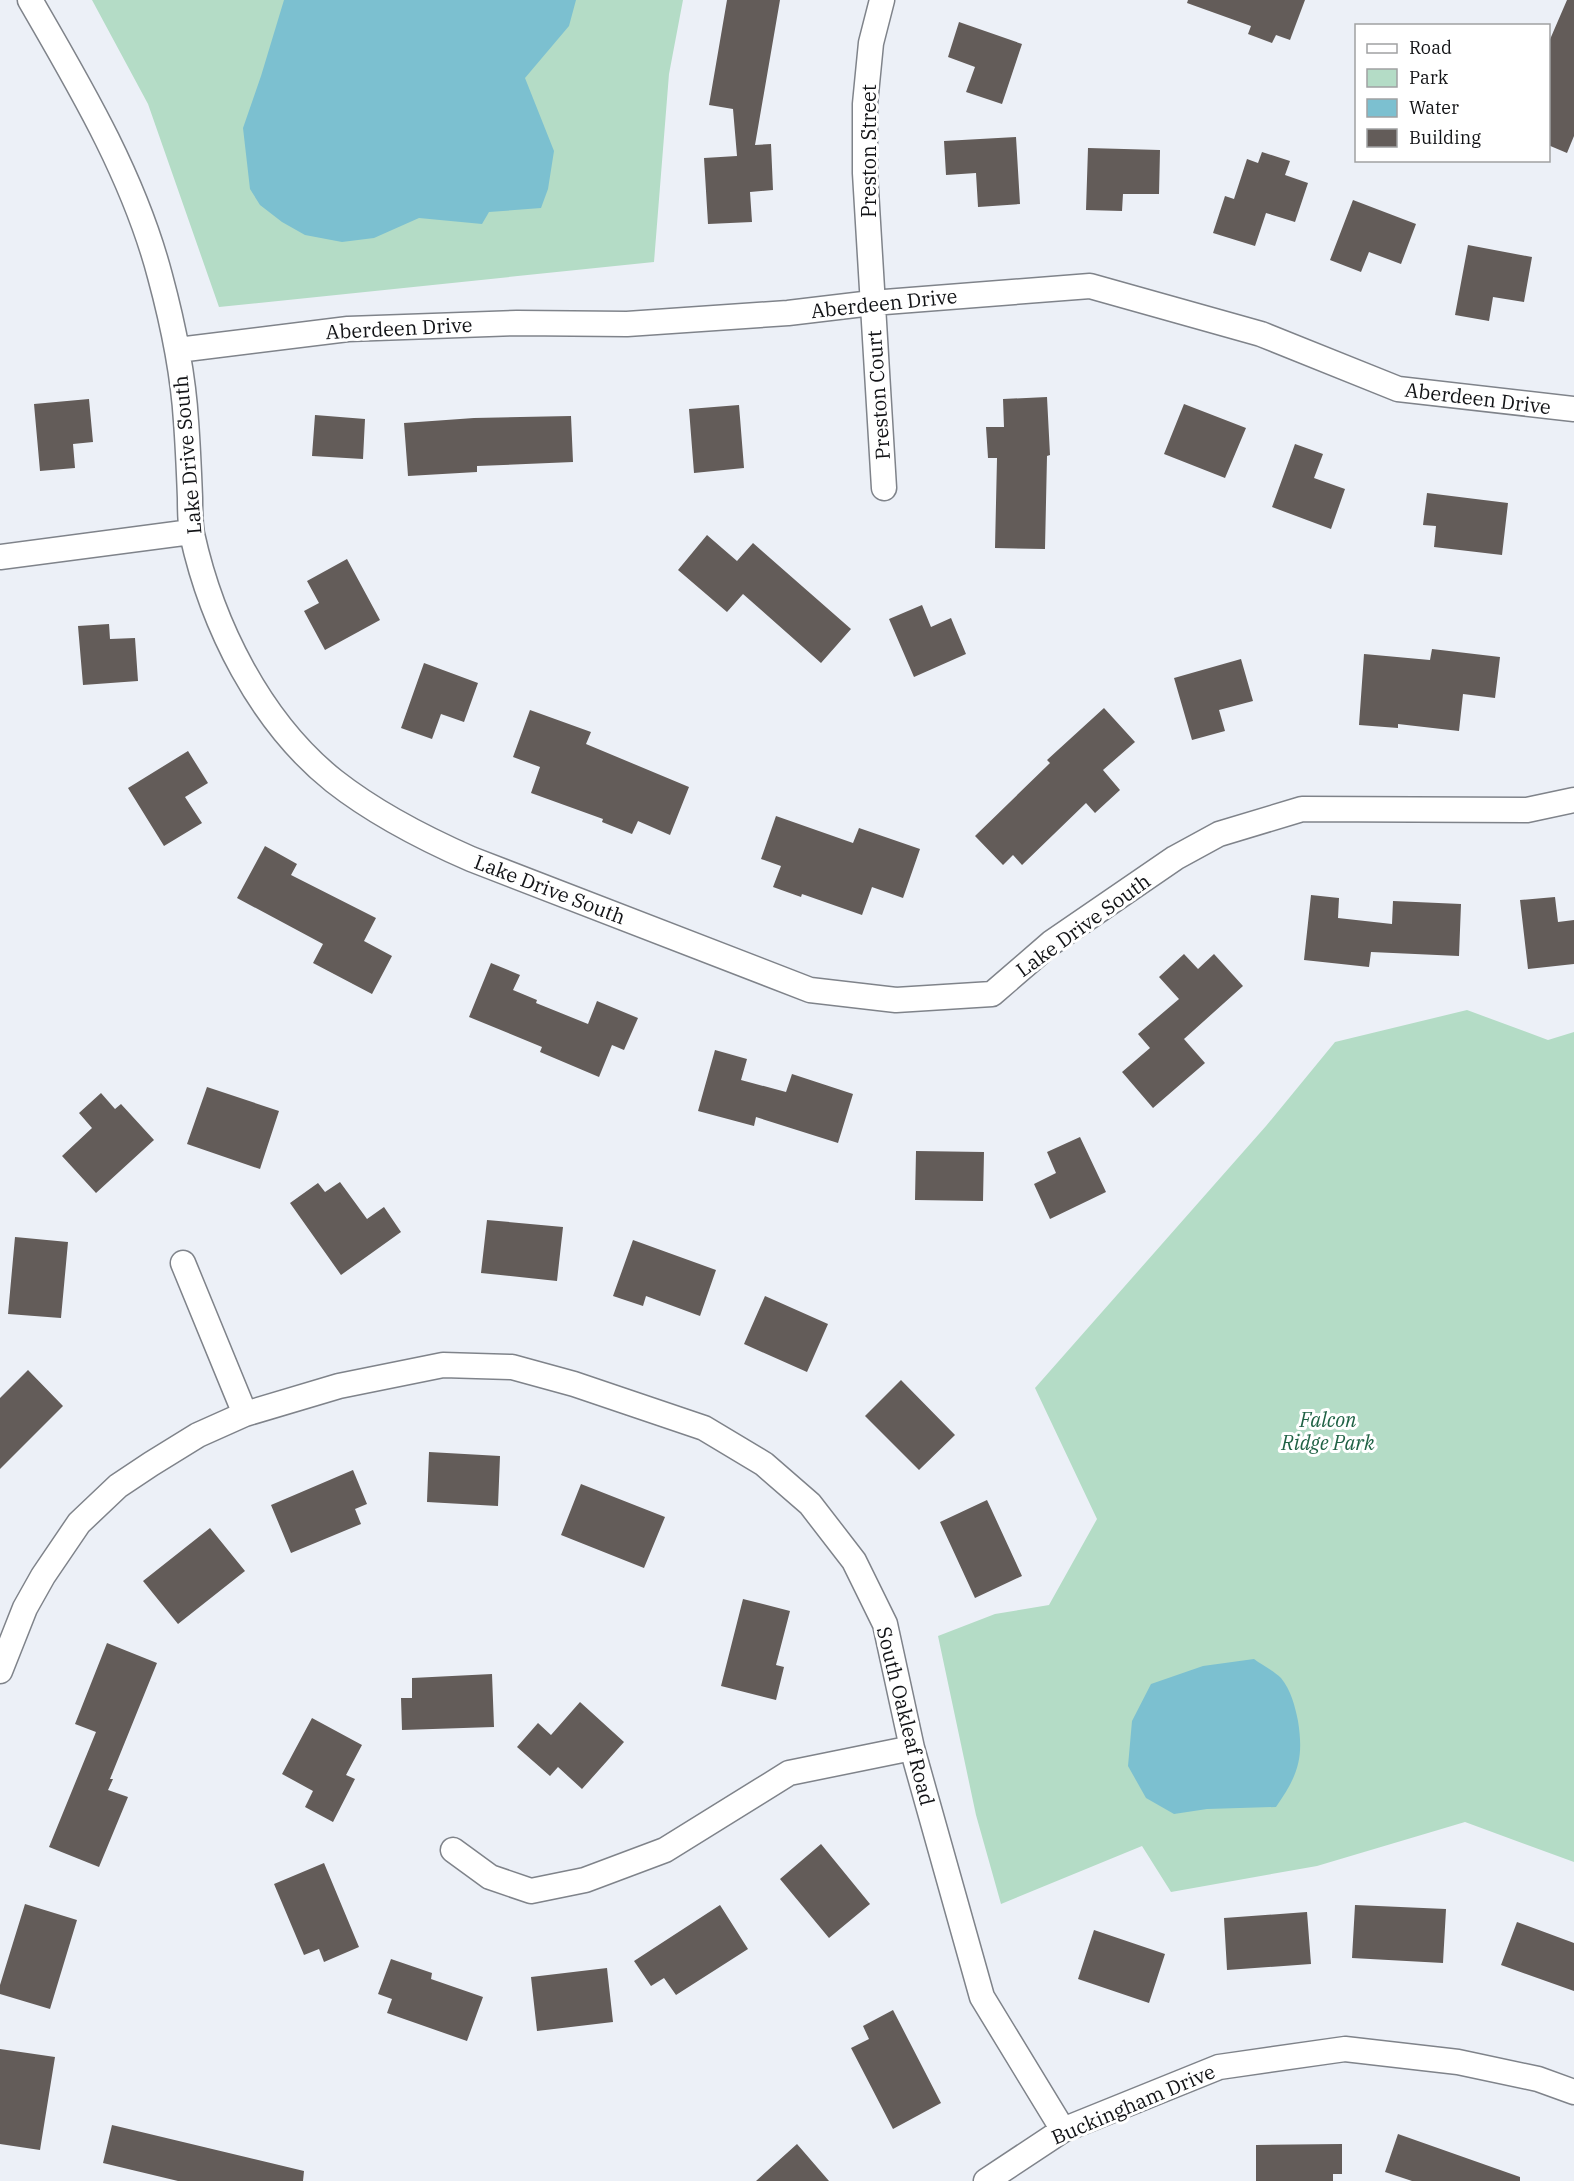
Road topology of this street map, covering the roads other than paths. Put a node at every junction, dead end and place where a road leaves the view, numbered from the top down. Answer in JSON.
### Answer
{"nodes":[{"id":1,"x":30,"y":0,"type":"edge"},
{"id":2,"x":882,"y":0,"type":"edge"},
{"id":3,"x":872,"y":303,"type":"junction"},
{"id":4,"x":178,"y":350,"type":"junction"},
{"id":5,"x":1574,"y":410,"type":"edge"},
{"id":6,"x":884,"y":488,"type":"dead end"},
{"id":7,"x":191,"y":532,"type":"junction"},
{"id":8,"x":0,"y":557,"type":"edge"},
{"id":9,"x":1574,"y":800,"type":"edge"},
{"id":10,"x":183,"y":1263,"type":"dead end"},
{"id":11,"x":245,"y":1414,"type":"junction"},
{"id":12,"x":0,"y":1671,"type":"edge"},
{"id":13,"x":912,"y":1748,"type":"junction"},
{"id":14,"x":453,"y":1850,"type":"dead end"},
{"id":15,"x":1574,"y":2092,"type":"edge"},
{"id":16,"x":1063,"y":2130,"type":"junction"},
{"id":17,"x":986,"y":2181,"type":"edge"}],
"edges":[{"from":1,"to":4,"type":"street","name":"Lake Drive South"},
{"from":2,"to":3,"type":"street","name":"Preston Street"},
{"from":3,"to":4,"type":"street","name":"Aberdeen Drive"},
{"from":3,"to":5,"type":"street","name":"Aberdeen Drive"},
{"from":3,"to":6,"type":"street","name":"Preston Court"},
{"from":4,"to":7,"type":"street","name":"Lake Drive South"},
{"from":7,"to":8,"type":"street"},
{"from":7,"to":9,"type":"street","name":"Lake Drive South"},
{"from":10,"to":11,"type":"street"},
{"from":11,"to":12,"type":"street","name":"South Oakleaf Road"},
{"from":11,"to":13,"type":"street","name":"South Oakleaf Road"},
{"from":13,"to":14,"type":"street"},
{"from":13,"to":16,"type":"street","name":"South Oakleaf Road"},
{"from":15,"to":16,"type":"street","name":"Buckingham Drive"},
{"from":16,"to":17,"type":"street","name":"Buckingham Drive"}]}
